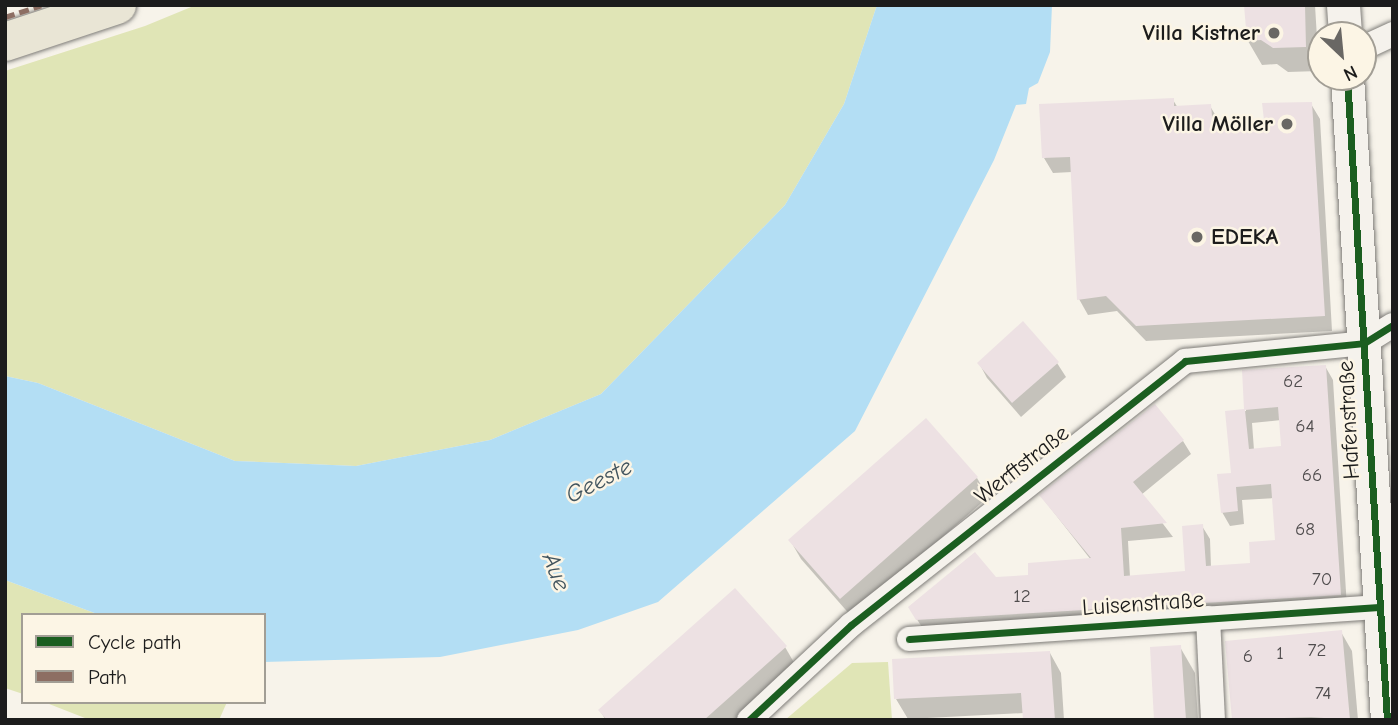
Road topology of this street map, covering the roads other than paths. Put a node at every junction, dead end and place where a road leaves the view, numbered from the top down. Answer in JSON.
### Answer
{"nodes":[{"id":1,"x":117,"y":5,"type":"edge"},
{"id":2,"x":5,"y":42,"type":"edge"},
{"id":3,"x":1348,"y":91,"type":"edge"},
{"id":4,"x":1393,"y":325,"type":"edge"},
{"id":5,"x":1363,"y":343,"type":"junction"},
{"id":6,"x":1379,"y":607,"type":"junction"},
{"id":7,"x":1208,"y":618,"type":"junction"},
{"id":8,"x":909,"y":639,"type":"dead end"},
{"id":9,"x":1388,"y":653,"type":"edge"},
{"id":10,"x":749,"y":720,"type":"edge"},
{"id":11,"x":1213,"y":720,"type":"edge"},
{"id":12,"x":1387,"y":720,"type":"edge"}],
"edges":[{"from":1,"to":2,"type":"highway"},
{"from":3,"to":5,"type":"main road","name":"Hafenstraße"},
{"from":4,"to":5,"type":"street"},
{"from":5,"to":6,"type":"main road","name":"Hafenstraße"},
{"from":5,"to":10,"type":"street","name":"Werftstraße"},
{"from":6,"to":7,"type":"street","name":"Luisenstraße"},
{"from":6,"to":9,"type":"main road","name":"Hafenstraße"},
{"from":7,"to":8,"type":"street","name":"Luisenstraße"},
{"from":7,"to":11,"type":"street"},
{"from":9,"to":12,"type":"main road","name":"Hafenstraße"}]}
